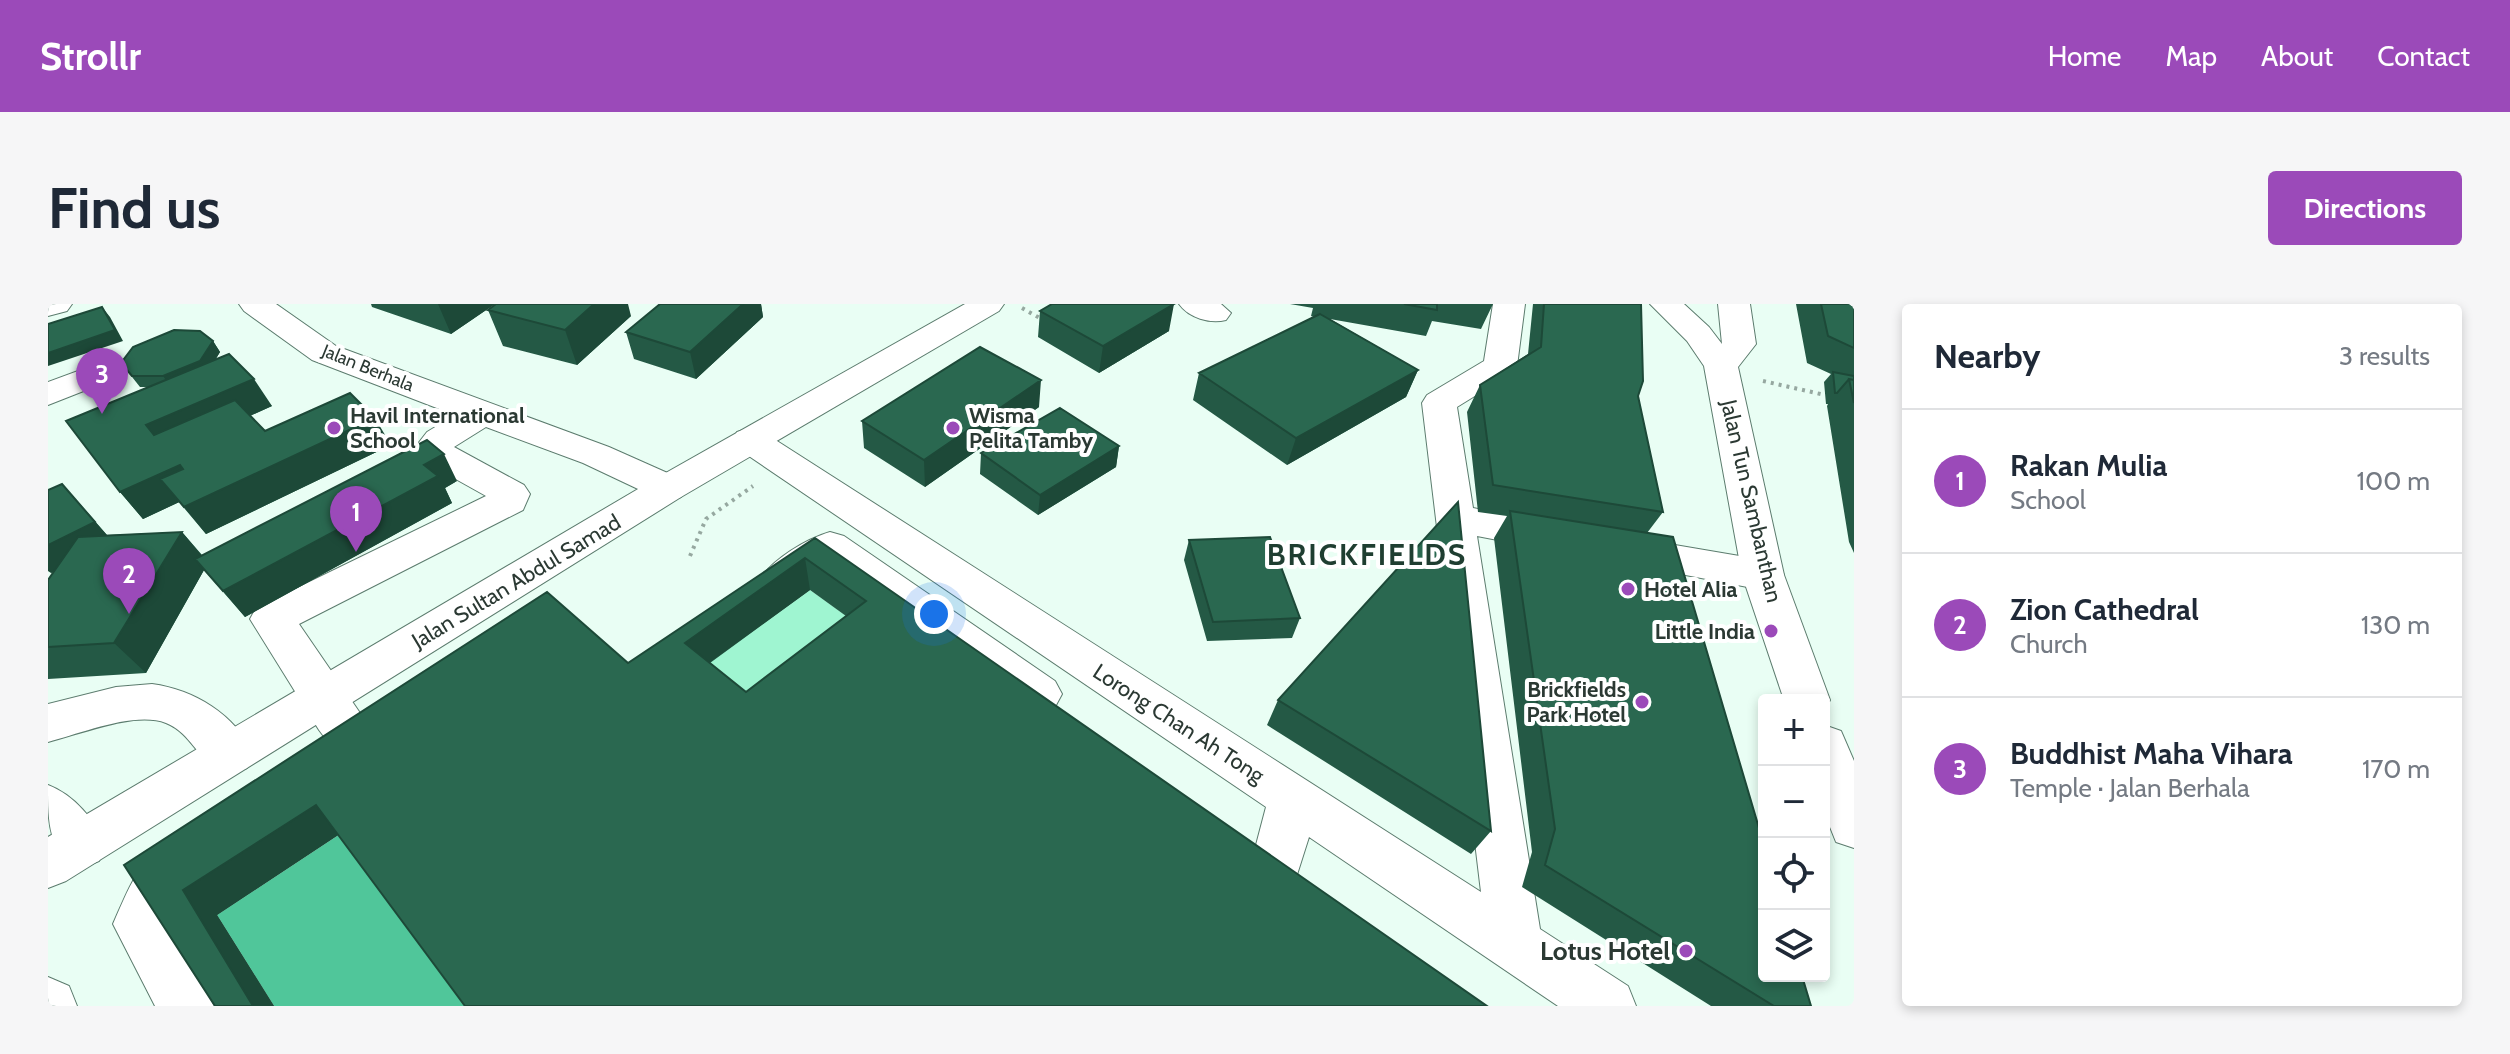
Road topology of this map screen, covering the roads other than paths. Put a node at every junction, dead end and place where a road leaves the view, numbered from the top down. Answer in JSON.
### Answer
{"nodes":[{"id":1,"x":56,"y":304,"type":"edge"},
{"id":2,"x":255,"y":304,"type":"edge"},
{"id":3,"x":988,"y":304,"type":"edge"},
{"id":4,"x":1509,"y":304,"type":"edge"},
{"id":5,"x":1666,"y":304,"type":"edge"},
{"id":6,"x":1734,"y":304,"type":"edge"},
{"id":7,"x":48,"y":307,"type":"edge"},
{"id":8,"x":1722,"y":369,"type":"junction"},
{"id":9,"x":97,"y":374,"type":"dead end"},
{"id":10,"x":48,"y":394,"type":"edge"},
{"id":11,"x":483,"y":413,"type":"junction"},
{"id":12,"x":754,"y":461,"type":"junction"},
{"id":13,"x":668,"y":488,"type":"junction"},
{"id":14,"x":1455,"y":518,"type":"junction"},
{"id":15,"x":1763,"y":575,"type":"junction"},
{"id":16,"x":965,"y":582,"type":"junction"},
{"id":17,"x":741,"y":608,"type":"edge"},
{"id":18,"x":926,"y":614,"type":"junction"},
{"id":19,"x":1805,"y":694,"type":"edge"},
{"id":20,"x":323,"y":698,"type":"junction"},
{"id":21,"x":1069,"y":716,"type":"edge"},
{"id":22,"x":48,"y":723,"type":"edge"},
{"id":23,"x":359,"y":748,"type":"edge"},
{"id":24,"x":230,"y":754,"type":"junction"},
{"id":25,"x":1830,"y":761,"type":"edge"},
{"id":26,"x":1293,"y":798,"type":"junction"},
{"id":27,"x":48,"y":807,"type":"edge"},
{"id":28,"x":1854,"y":826,"type":"edge"},
{"id":29,"x":229,"y":833,"type":"edge"},
{"id":30,"x":64,"y":854,"type":"edge"},
{"id":31,"x":1277,"y":864,"type":"edge"},
{"id":32,"x":1515,"y":945,"type":"junction"},
{"id":33,"x":186,"y":1006,"type":"edge"},
{"id":34,"x":1608,"y":1006,"type":"edge"}],
"edges":[{"from":1,"to":7,"type":"main road"},
{"from":2,"to":11,"type":"main road","name":"Jalan Berhala"},
{"from":3,"to":12,"type":"main road","name":"Jalan Sultan Abdul Samad"},
{"from":4,"to":14,"type":"main road"},
{"from":5,"to":8,"type":"main road"},
{"from":6,"to":8,"type":"main road"},
{"from":8,"to":15,"type":"main road","name":"Jalan Tun Sambanthan"},
{"from":9,"to":10,"type":"main road"},
{"from":11,"to":13,"type":"main road","name":"Jalan Berhala"},
{"from":11,"to":20,"type":"main road"},
{"from":12,"to":13,"type":"main road","name":"Jalan Sultan Abdul Samad"},
{"from":12,"to":16,"type":"main road","name":"Lorong Chan Ah Tong"},
{"from":13,"to":20,"type":"main road","name":"Jalan Sultan Abdul Samad"},
{"from":14,"to":15,"type":"main road"},
{"from":14,"to":32,"type":"main road"},
{"from":15,"to":19,"type":"main road","name":"Jalan Tun Sambanthan"},
{"from":16,"to":18,"type":"main road"},
{"from":16,"to":26,"type":"main road","name":"Lorong Chan Ah Tong"},
{"from":17,"to":18,"type":"main road"},
{"from":18,"to":21,"type":"main road"},
{"from":20,"to":23,"type":"main road"},
{"from":20,"to":24,"type":"main road","name":"Jalan Sultan Abdul Samad"},
{"from":22,"to":24,"type":"main road"},
{"from":24,"to":30,"type":"main road","name":"Jalan Sultan Abdul Samad"},
{"from":25,"to":28,"type":"main road"},
{"from":26,"to":31,"type":"main road"},
{"from":26,"to":32,"type":"main road","name":"Lorong Chan Ah Tong"},
{"from":27,"to":30,"type":"main road"},
{"from":29,"to":33,"type":"main road"},
{"from":32,"to":34,"type":"main road","name":"Lorong Chan Ah Tong"}]}
